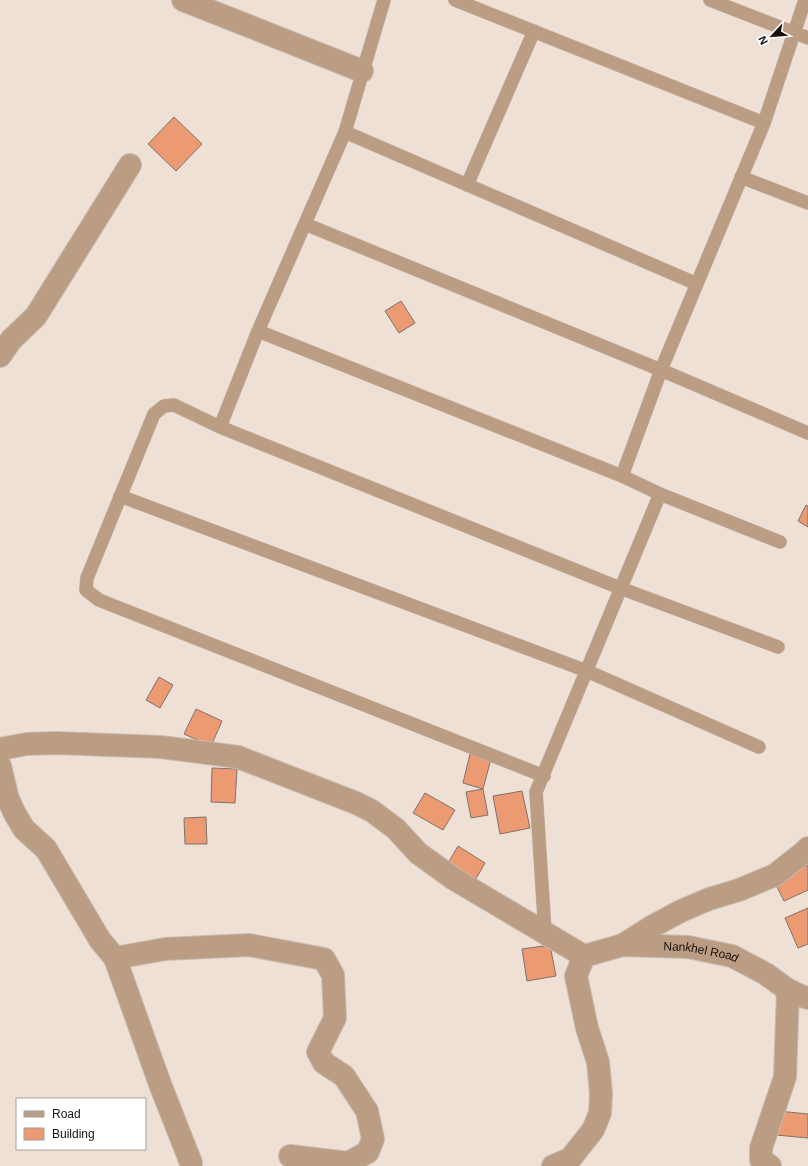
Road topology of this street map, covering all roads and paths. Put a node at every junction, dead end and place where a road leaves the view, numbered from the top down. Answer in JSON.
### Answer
{"nodes":[{"id":1,"x":183,"y":0,"type":"edge"},
{"id":2,"x":384,"y":0,"type":"edge"},
{"id":3,"x":455,"y":0,"type":"edge"},
{"id":4,"x":710,"y":0,"type":"edge"},
{"id":5,"x":805,"y":0,"type":"edge"},
{"id":6,"x":219,"y":7,"type":"edge"},
{"id":7,"x":534,"y":31,"type":"junction"},
{"id":8,"x":794,"y":32,"type":"junction"},
{"id":9,"x":808,"y":38,"type":"edge"},
{"id":10,"x":362,"y":72,"type":"junction"},
{"id":11,"x":764,"y":123,"type":"junction"},
{"id":12,"x":345,"y":132,"type":"junction"},
{"id":13,"x":130,"y":165,"type":"dead end"},
{"id":14,"x":741,"y":177,"type":"junction"},
{"id":15,"x":467,"y":185,"type":"junction"},
{"id":16,"x":808,"y":203,"type":"edge"},
{"id":17,"x":305,"y":224,"type":"junction"},
{"id":18,"x":697,"y":284,"type":"junction"},
{"id":19,"x":258,"y":331,"type":"junction"},
{"id":20,"x":0,"y":356,"type":"edge"},
{"id":21,"x":661,"y":370,"type":"junction"},
{"id":22,"x":220,"y":427,"type":"junction"},
{"id":23,"x":808,"y":433,"type":"edge"},
{"id":24,"x":622,"y":476,"type":"junction"},
{"id":25,"x":660,"y":494,"type":"junction"},
{"id":26,"x":120,"y":496,"type":"junction"},
{"id":27,"x":780,"y":542,"type":"dead end"},
{"id":28,"x":620,"y":588,"type":"junction"},
{"id":29,"x":778,"y":647,"type":"dead end"},
{"id":30,"x":587,"y":671,"type":"junction"},
{"id":31,"x":759,"y":748,"type":"dead end"},
{"id":32,"x":0,"y":749,"type":"edge"},
{"id":33,"x":0,"y":766,"type":"edge"},
{"id":34,"x":544,"y":776,"type":"junction"},
{"id":35,"x":808,"y":848,"type":"edge"},
{"id":36,"x":545,"y":933,"type":"junction"},
{"id":37,"x":623,"y":945,"type":"junction"},
{"id":38,"x":584,"y":956,"type":"junction"},
{"id":39,"x":114,"y":958,"type":"junction"},
{"id":40,"x":798,"y":994,"type":"edge"},
{"id":41,"x":290,"y":1156,"type":"dead end"},
{"id":42,"x":191,"y":1163,"type":"dead end"},
{"id":43,"x":553,"y":1166,"type":"edge"},
{"id":44,"x":770,"y":1166,"type":"edge"}],
"edges":[{"from":1,"to":6,"type":"street"},
{"from":2,"to":10,"type":"lane"},
{"from":3,"to":7,"type":"lane"},
{"from":4,"to":8,"type":"lane"},
{"from":5,"to":8,"type":"lane"},
{"from":6,"to":10,"type":"street"},
{"from":7,"to":11,"type":"lane"},
{"from":7,"to":15,"type":"lane"},
{"from":8,"to":9,"type":"lane"},
{"from":8,"to":11,"type":"lane"},
{"from":10,"to":12,"type":"lane"},
{"from":11,"to":14,"type":"lane"},
{"from":12,"to":15,"type":"lane"},
{"from":12,"to":17,"type":"lane"},
{"from":13,"to":20,"type":"street"},
{"from":14,"to":16,"type":"lane"},
{"from":14,"to":18,"type":"lane"},
{"from":15,"to":18,"type":"lane"},
{"from":17,"to":19,"type":"lane"},
{"from":17,"to":21,"type":"lane"},
{"from":18,"to":21,"type":"lane"},
{"from":19,"to":22,"type":"lane"},
{"from":19,"to":24,"type":"lane"},
{"from":21,"to":23,"type":"lane"},
{"from":21,"to":24,"type":"lane"},
{"from":22,"to":26,"type":"lane"},
{"from":22,"to":28,"type":"lane"},
{"from":24,"to":25,"type":"lane"},
{"from":25,"to":27,"type":"lane"},
{"from":25,"to":28,"type":"lane"},
{"from":26,"to":30,"type":"lane"},
{"from":26,"to":34,"type":"lane"},
{"from":28,"to":29,"type":"lane"},
{"from":28,"to":30,"type":"lane"},
{"from":30,"to":31,"type":"lane"},
{"from":30,"to":34,"type":"lane"},
{"from":32,"to":36,"type":"street"},
{"from":33,"to":39,"type":"street"},
{"from":34,"to":36,"type":"lane"},
{"from":35,"to":37,"type":"street"},
{"from":36,"to":38,"type":"street"},
{"from":37,"to":38,"type":"street","name":"Nankhel Road"},
{"from":37,"to":40,"type":"street","name":"Nankhel Road"},
{"from":38,"to":43,"type":"street"},
{"from":39,"to":41,"type":"street"},
{"from":39,"to":42,"type":"street"},
{"from":40,"to":44,"type":"street"}]}
